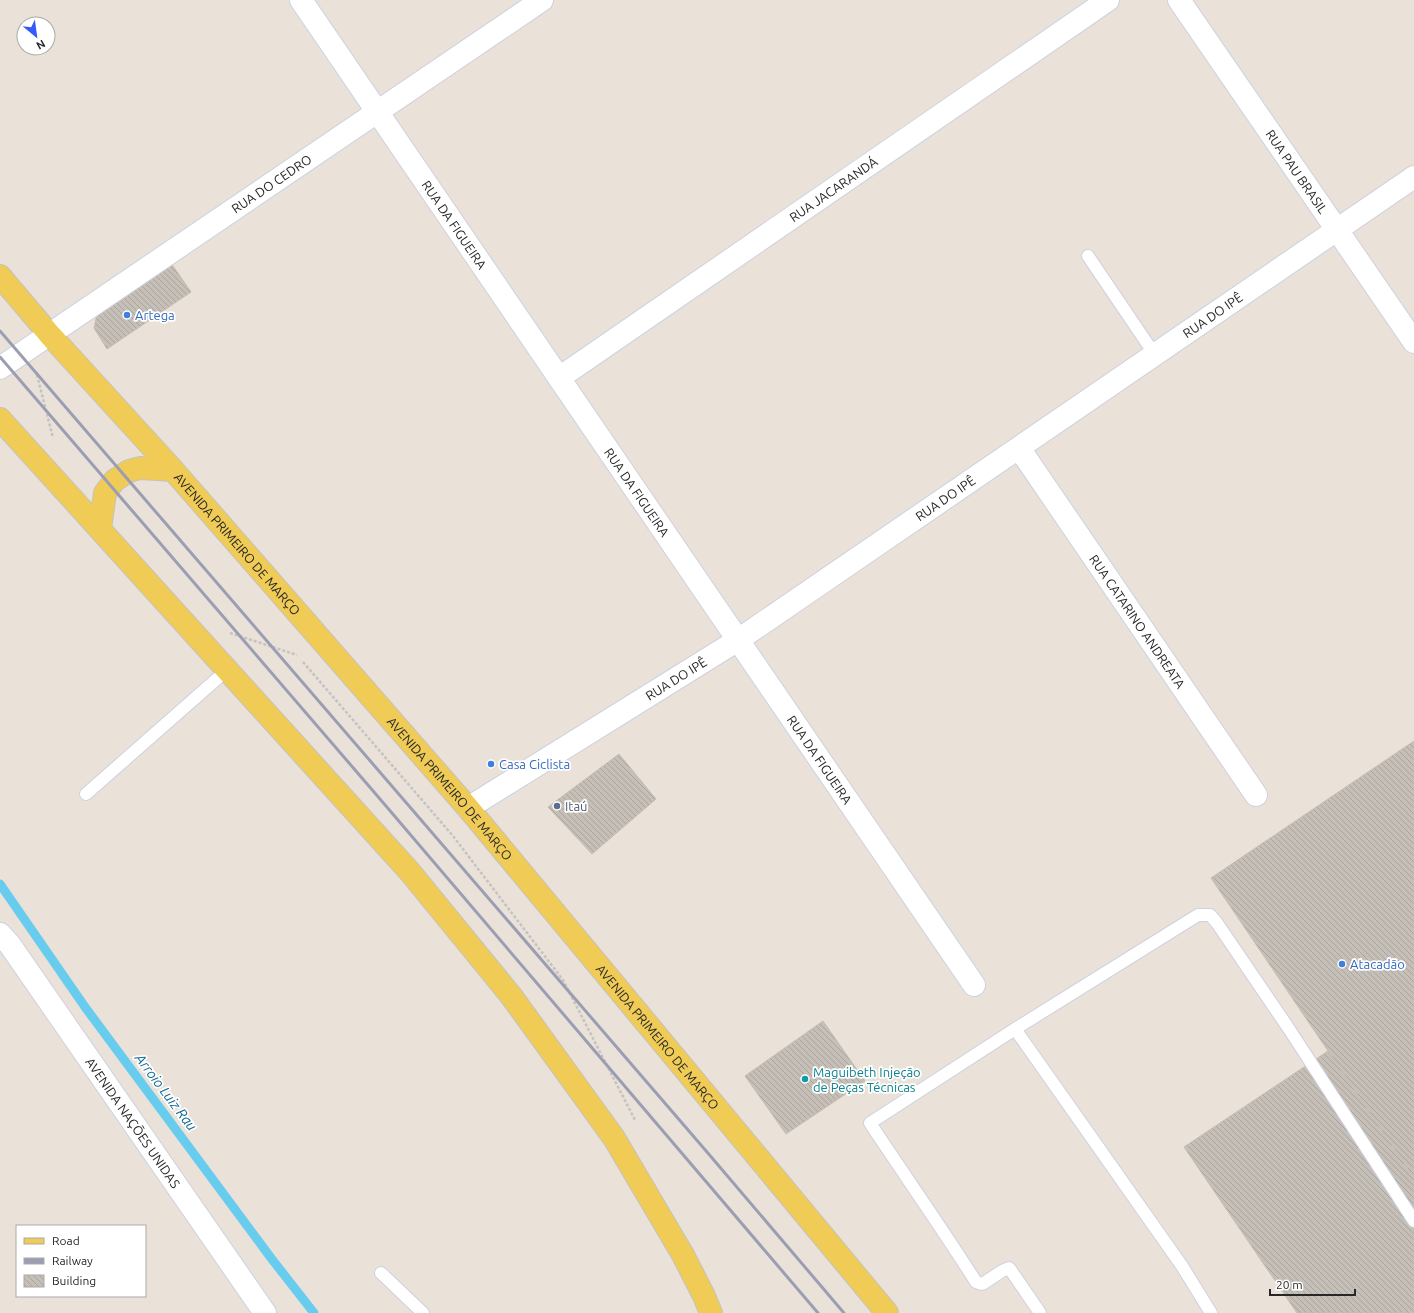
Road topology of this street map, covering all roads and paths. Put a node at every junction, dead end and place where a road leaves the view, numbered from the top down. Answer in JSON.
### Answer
{"nodes":[{"id":1,"x":301,"y":0,"type":"edge"},
{"id":2,"x":542,"y":0,"type":"edge"},
{"id":3,"x":1108,"y":0,"type":"edge"},
{"id":4,"x":1179,"y":0,"type":"edge"},
{"id":5,"x":377,"y":112,"type":"junction"},
{"id":6,"x":1414,"y":177,"type":"edge"},
{"id":7,"x":1337,"y":230,"type":"junction"},
{"id":8,"x":1088,"y":256,"type":"dead end"},
{"id":9,"x":0,"y":276,"type":"edge"},
{"id":10,"x":50,"y":335,"type":"junction"},
{"id":11,"x":1414,"y":342,"type":"edge"},
{"id":12,"x":30,"y":348,"type":"junction"},
{"id":13,"x":1155,"y":355,"type":"junction"},
{"id":14,"x":0,"y":368,"type":"edge"},
{"id":15,"x":559,"y":378,"type":"junction"},
{"id":16,"x":0,"y":419,"type":"edge"},
{"id":17,"x":54,"y":444,"type":"dead end"},
{"id":18,"x":1019,"y":448,"type":"junction"},
{"id":19,"x":173,"y":470,"type":"junction"},
{"id":20,"x":100,"y":530,"type":"junction"},
{"id":21,"x":228,"y":633,"type":"dead end"},
{"id":22,"x":738,"y":640,"type":"junction"},
{"id":23,"x":227,"y":670,"type":"junction"},
{"id":24,"x":86,"y":794,"type":"dead end"},
{"id":25,"x":1256,"y":796,"type":"dead end"},
{"id":26,"x":468,"y":808,"type":"junction"},
{"id":27,"x":0,"y":934,"type":"edge"},
{"id":28,"x":974,"y":985,"type":"dead end"},
{"id":29,"x":1015,"y":1029,"type":"junction"},
{"id":30,"x":636,"y":1122,"type":"dead end"},
{"id":31,"x":1414,"y":1221,"type":"edge"},
{"id":32,"x":382,"y":1273,"type":"dead end"},
{"id":33,"x":264,"y":1313,"type":"edge"},
{"id":34,"x":423,"y":1313,"type":"edge"},
{"id":35,"x":711,"y":1313,"type":"edge"},
{"id":36,"x":887,"y":1313,"type":"edge"},
{"id":37,"x":1040,"y":1313,"type":"edge"},
{"id":38,"x":1211,"y":1313,"type":"edge"}],
"edges":[{"from":1,"to":5,"type":"street","name":"RUA DA FIGUEIRA"},
{"from":2,"to":5,"type":"street","name":"RUA DO CEDRO"},
{"from":3,"to":15,"type":"street","name":"RUA JACARANDÁ"},
{"from":4,"to":7,"type":"street","name":"RUA PAU BRASIL"},
{"from":5,"to":10,"type":"street","name":"RUA DO CEDRO"},
{"from":5,"to":15,"type":"street","name":"RUA DA FIGUEIRA"},
{"from":6,"to":7,"type":"street","name":"RUA DO IPÊ"},
{"from":7,"to":11,"type":"street","name":"RUA PAU BRASIL"},
{"from":7,"to":13,"type":"street","name":"RUA DO IPÊ"},
{"from":8,"to":13,"type":"lane"},
{"from":9,"to":10,"type":"main road","name":"AVENIDA PRIMEIRO DE MARÇO"},
{"from":10,"to":12,"type":"street","name":"RUA DO CEDRO"},
{"from":10,"to":19,"type":"main road","name":"AVENIDA PRIMEIRO DE MARÇO"},
{"from":12,"to":14,"type":"street","name":"RUA DO CEDRO"},
{"from":12,"to":17,"type":"path"},
{"from":13,"to":18,"type":"street","name":"RUA DO IPÊ"},
{"from":15,"to":22,"type":"street","name":"RUA DA FIGUEIRA"},
{"from":16,"to":20,"type":"main road"},
{"from":18,"to":22,"type":"street","name":"RUA DO IPÊ"},
{"from":18,"to":25,"type":"street","name":"RUA CATARINO ANDREATA"},
{"from":19,"to":20,"type":"main road"},
{"from":19,"to":26,"type":"main road","name":"AVENIDA PRIMEIRO DE MARÇO"},
{"from":20,"to":23,"type":"main road"},
{"from":21,"to":30,"type":"path"},
{"from":22,"to":26,"type":"street","name":"RUA DO IPÊ"},
{"from":22,"to":28,"type":"street","name":"RUA DA FIGUEIRA"},
{"from":23,"to":24,"type":"lane"},
{"from":23,"to":35,"type":"main road"},
{"from":26,"to":36,"type":"main road","name":"AVENIDA PRIMEIRO DE MARÇO"},
{"from":27,"to":33,"type":"street","name":"AVENIDA NAÇÕES UNIDAS"},
{"from":29,"to":31,"type":"lane"},
{"from":29,"to":37,"type":"lane"},
{"from":29,"to":38,"type":"lane"},
{"from":32,"to":34,"type":"lane"}]}
